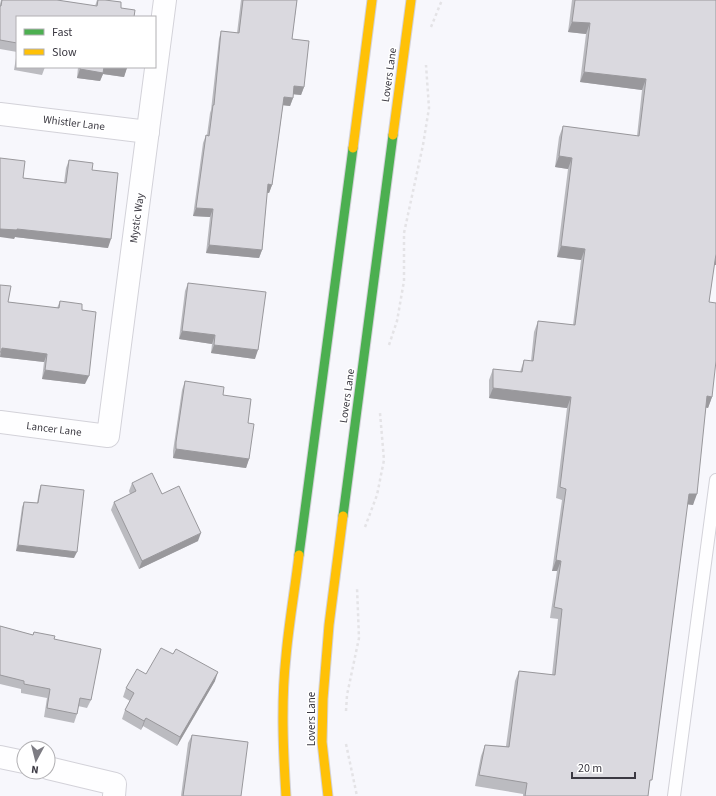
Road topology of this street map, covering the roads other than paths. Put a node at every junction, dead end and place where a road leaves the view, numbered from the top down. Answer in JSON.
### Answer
{"nodes":[{"id":1,"x":165,"y":0,"type":"edge"},
{"id":2,"x":372,"y":0,"type":"edge"},
{"id":3,"x":411,"y":0,"type":"edge"},
{"id":4,"x":0,"y":114,"type":"edge"},
{"id":5,"x":148,"y":132,"type":"junction"},
{"id":6,"x":0,"y":422,"type":"edge"},
{"id":7,"x":108,"y":436,"type":"joint"},
{"id":8,"x":716,"y":480,"type":"edge"},
{"id":9,"x":711,"y":561,"type":"edge"},
{"id":10,"x":0,"y":756,"type":"edge"},
{"id":11,"x":16,"y":760,"type":"edge"},
{"id":12,"x":56,"y":771,"type":"edge"},
{"id":13,"x":115,"y":790,"type":"edge"},
{"id":14,"x":286,"y":796,"type":"edge"},
{"id":15,"x":328,"y":796,"type":"edge"},
{"id":16,"x":674,"y":796,"type":"edge"}],
"edges":[{"from":1,"to":5,"type":"street","name":"Mystic Way"},
{"from":2,"to":14,"type":"street"},
{"from":3,"to":15,"type":"street","name":"Lovers Lane"},
{"from":4,"to":5,"type":"street","name":"Whistler Lane"},
{"from":5,"to":7,"type":"street","name":"Mystic Way"},
{"from":6,"to":7,"type":"street","name":"Lancer Lane"},
{"from":8,"to":9,"type":"lane"},
{"from":9,"to":16,"type":"lane"},
{"from":10,"to":11,"type":"street"},
{"from":12,"to":13,"type":"street"}]}
